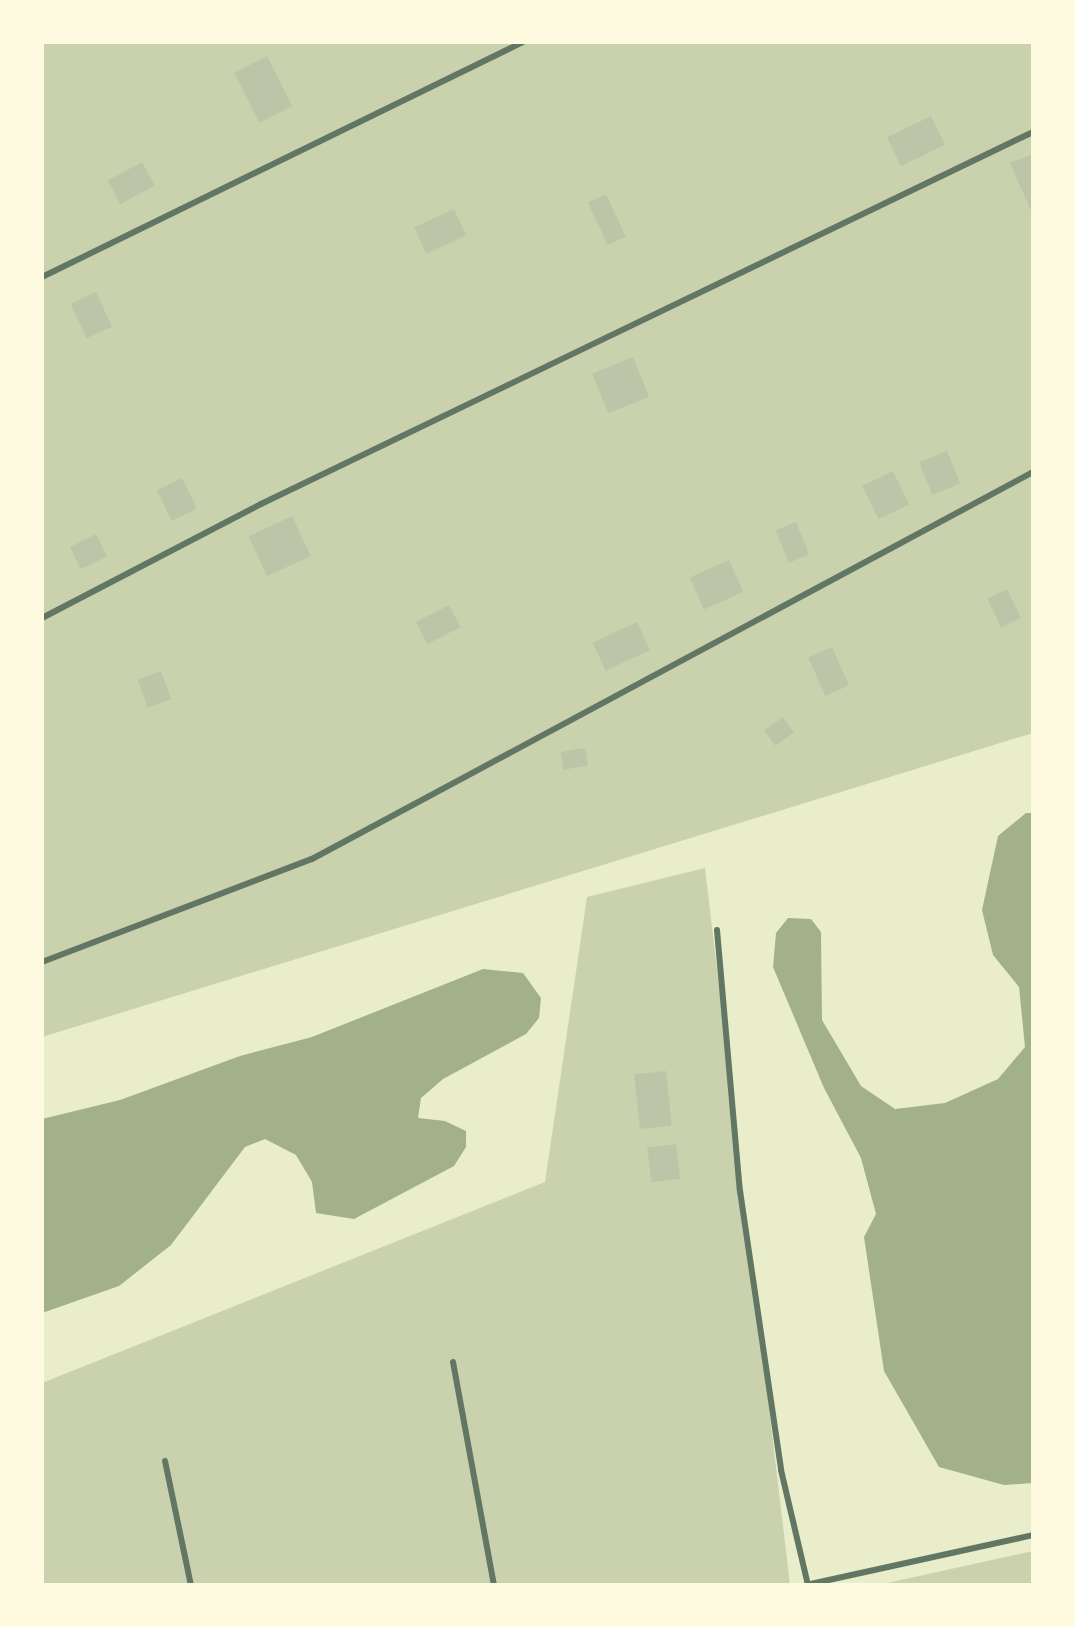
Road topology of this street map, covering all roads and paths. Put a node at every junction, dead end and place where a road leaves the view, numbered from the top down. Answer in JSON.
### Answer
{"nodes":[{"id":1,"x":524,"y":42,"type":"edge"},
{"id":2,"x":1033,"y":132,"type":"edge"},
{"id":3,"x":42,"y":278,"type":"edge"},
{"id":4,"x":1033,"y":472,"type":"edge"},
{"id":5,"x":42,"y":618,"type":"edge"},
{"id":6,"x":717,"y":930,"type":"dead end"},
{"id":7,"x":42,"y":962,"type":"edge"},
{"id":8,"x":453,"y":1362,"type":"dead end"},
{"id":9,"x":165,"y":1461,"type":"dead end"},
{"id":10,"x":1033,"y":1535,"type":"edge"},
{"id":11,"x":190,"y":1585,"type":"edge"},
{"id":12,"x":494,"y":1585,"type":"edge"},
{"id":13,"x":807,"y":1585,"type":"edge"}],
"edges":[{"from":1,"to":3,"type":"street"},
{"from":2,"to":5,"type":"street"},
{"from":4,"to":7,"type":"street"},
{"from":6,"to":13,"type":"street"},
{"from":8,"to":12,"type":"street"},
{"from":9,"to":11,"type":"street"},
{"from":10,"to":13,"type":"street"}]}
